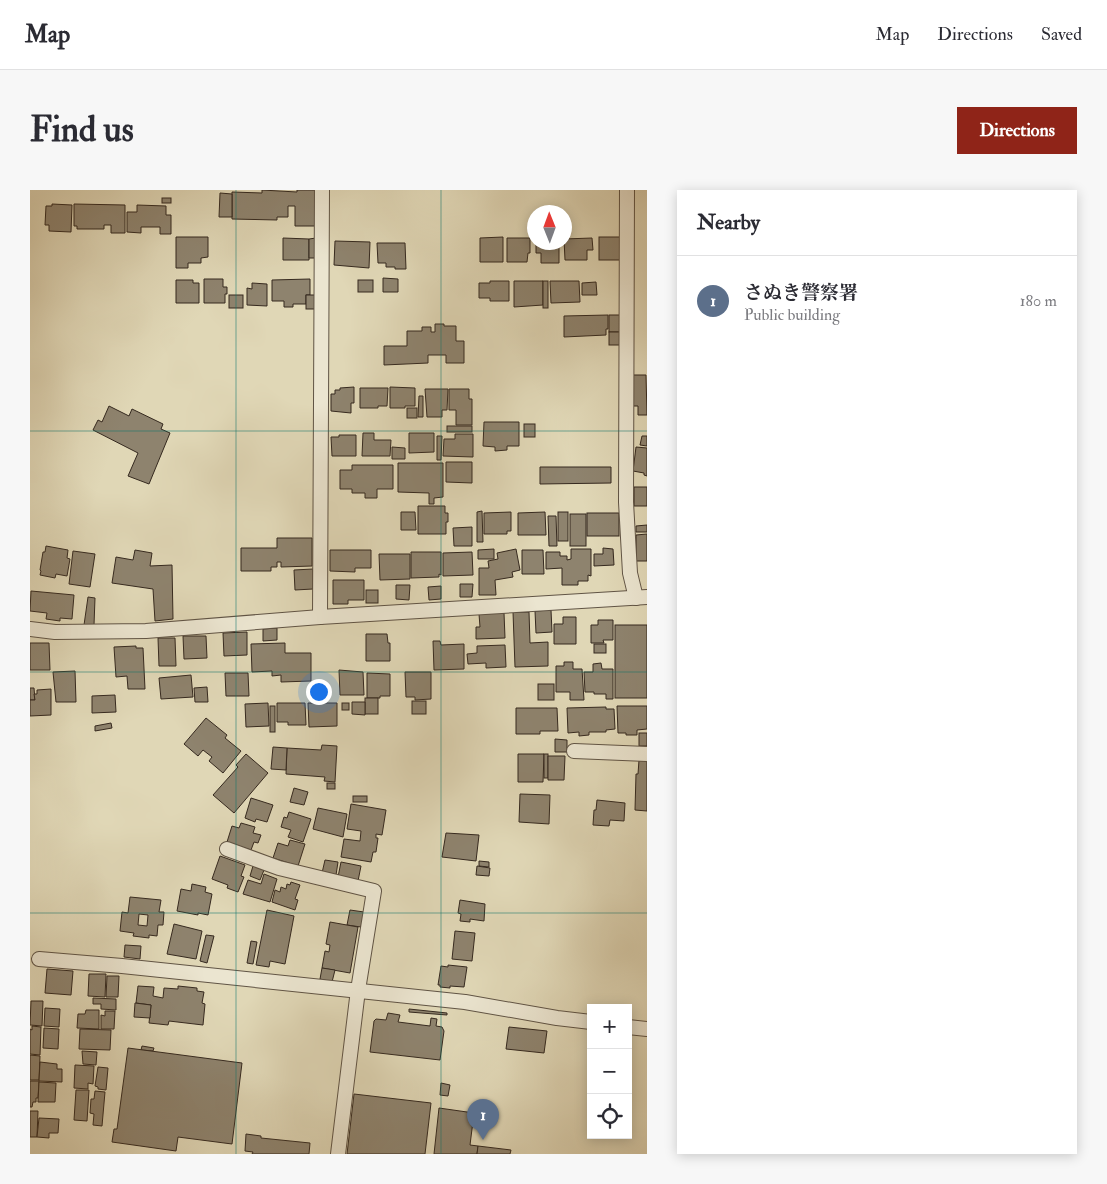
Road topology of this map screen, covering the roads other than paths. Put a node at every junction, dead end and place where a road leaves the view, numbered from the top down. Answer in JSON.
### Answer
{"nodes":[{"id":1,"x":322,"y":190,"type":"edge"},
{"id":2,"x":628,"y":190,"type":"edge"},
{"id":3,"x":642,"y":597,"type":"edge"},
{"id":4,"x":320,"y":617,"type":"junction"},
{"id":5,"x":30,"y":629,"type":"edge"},
{"id":6,"x":574,"y":751,"type":"dead end"},
{"id":7,"x":647,"y":754,"type":"edge"},
{"id":8,"x":227,"y":849,"type":"dead end"},
{"id":9,"x":39,"y":959,"type":"dead end"},
{"id":10,"x":358,"y":990,"type":"junction"},
{"id":11,"x":587,"y":1022,"type":"edge"},
{"id":12,"x":632,"y":1027,"type":"edge"},
{"id":13,"x":647,"y":1029,"type":"edge"},
{"id":14,"x":338,"y":1154,"type":"edge"}],
"edges":[{"from":1,"to":4,"type":"street"},
{"from":2,"to":3,"type":"street"},
{"from":3,"to":4,"type":"street"},
{"from":4,"to":5,"type":"street"},
{"from":6,"to":7,"type":"street"},
{"from":8,"to":10,"type":"street"},
{"from":9,"to":10,"type":"street"},
{"from":10,"to":11,"type":"street"},
{"from":10,"to":14,"type":"street"},
{"from":12,"to":13,"type":"street"}]}
